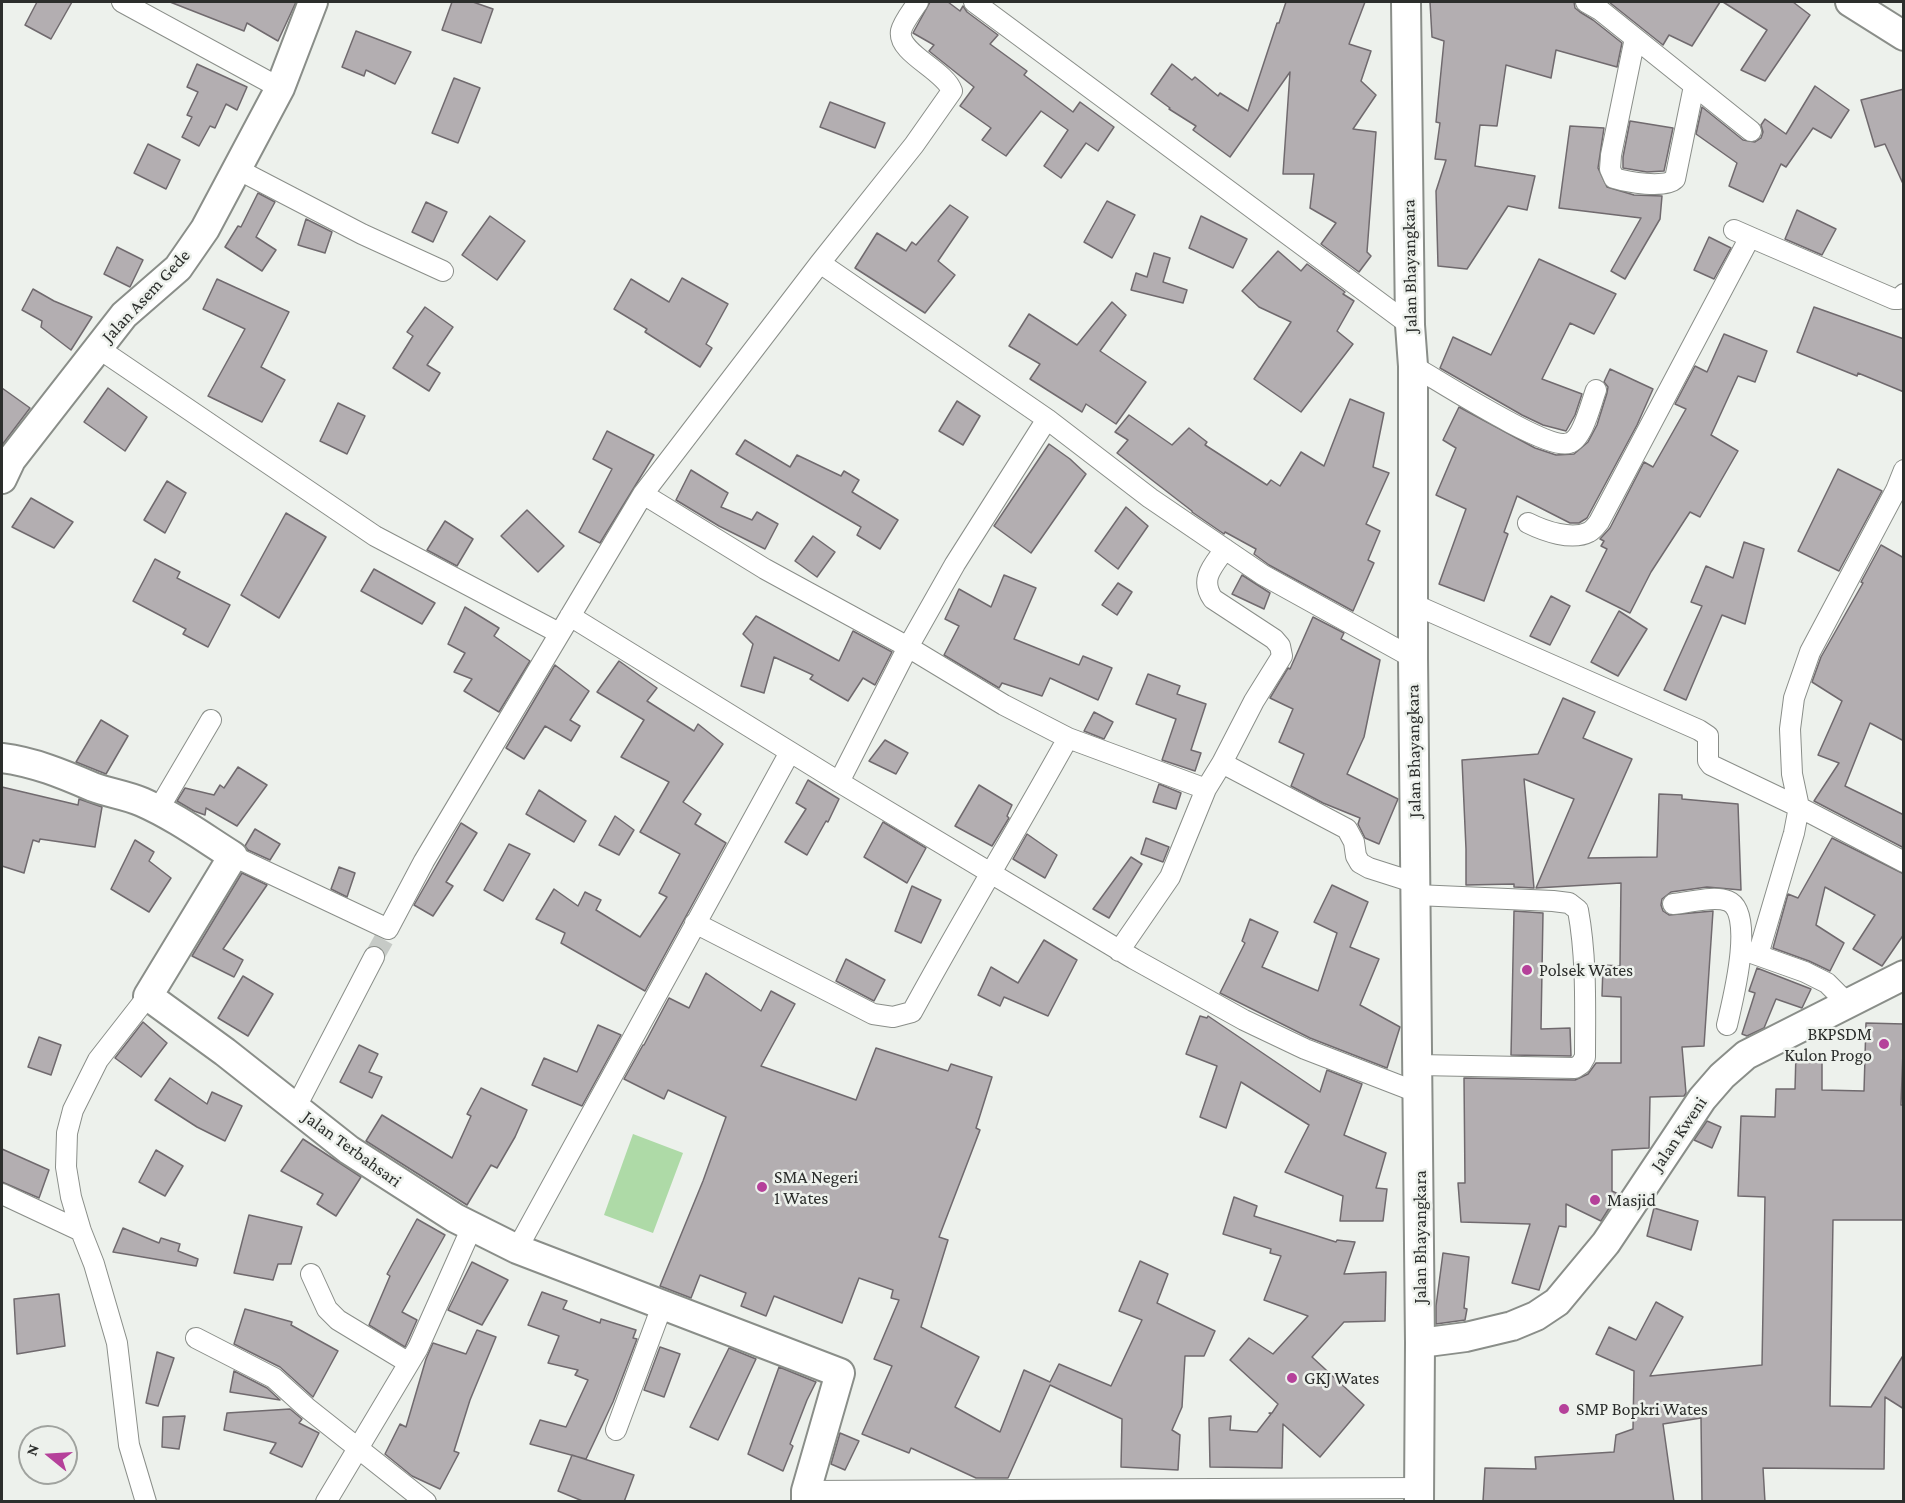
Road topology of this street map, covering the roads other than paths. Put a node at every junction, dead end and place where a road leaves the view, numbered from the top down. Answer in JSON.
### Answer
{"nodes":[{"id":1,"x":122,"y":2,"type":"edge"},
{"id":2,"x":313,"y":2,"type":"edge"},
{"id":3,"x":918,"y":2,"type":"edge"},
{"id":4,"x":974,"y":2,"type":"edge"},
{"id":5,"x":1406,"y":2,"type":"edge"},
{"id":6,"x":1586,"y":2,"type":"edge"},
{"id":7,"x":1850,"y":2,"type":"edge"},
{"id":8,"x":1904,"y":36,"type":"edge"},
{"id":9,"x":1635,"y":38,"type":"junction"},
{"id":10,"x":1694,"y":86,"type":"junction"},
{"id":11,"x":280,"y":88,"type":"junction"},
{"id":12,"x":1751,"y":131,"type":"dead end"},
{"id":13,"x":237,"y":169,"type":"junction"},
{"id":14,"x":820,"y":263,"type":"junction"},
{"id":15,"x":443,"y":271,"type":"dead end"},
{"id":16,"x":1904,"y":294,"type":"edge"},
{"id":17,"x":1410,"y":325,"type":"junction"},
{"id":18,"x":98,"y":348,"type":"junction"},
{"id":19,"x":1413,"y":366,"type":"junction"},
{"id":20,"x":1596,"y":390,"type":"dead end"},
{"id":21,"x":1047,"y":419,"type":"junction"},
{"id":22,"x":5,"y":464,"type":"edge"},
{"id":23,"x":1904,"y":470,"type":"edge"},
{"id":24,"x":643,"y":494,"type":"junction"},
{"id":25,"x":1528,"y":523,"type":"dead end"},
{"id":26,"x":1225,"y":549,"type":"junction"},
{"id":27,"x":1413,"y":604,"type":"junction"},
{"id":28,"x":565,"y":624,"type":"junction"},
{"id":29,"x":908,"y":647,"type":"junction"},
{"id":30,"x":1413,"y":658,"type":"junction"},
{"id":31,"x":211,"y":720,"type":"dead end"},
{"id":32,"x":1068,"y":738,"type":"junction"},
{"id":33,"x":790,"y":752,"type":"junction"},
{"id":34,"x":2,"y":758,"type":"edge"},
{"id":35,"x":1222,"y":764,"type":"junction"},
{"id":36,"x":839,"y":782,"type":"junction"},
{"id":37,"x":1206,"y":789,"type":"junction"},
{"id":38,"x":1799,"y":807,"type":"junction"},
{"id":39,"x":158,"y":810,"type":"junction"},
{"id":40,"x":233,"y":856,"type":"junction"},
{"id":41,"x":1904,"y":862,"type":"edge"},
{"id":42,"x":991,"y":874,"type":"junction"},
{"id":43,"x":1416,"y":889,"type":"junction"},
{"id":44,"x":1673,"y":904,"type":"dead end"},
{"id":45,"x":695,"y":923,"type":"junction"},
{"id":46,"x":1119,"y":951,"type":"junction"},
{"id":47,"x":1749,"y":952,"type":"junction"},
{"id":48,"x":374,"y":957,"type":"tunnel mouth"},
{"id":49,"x":1904,"y":975,"type":"edge"},
{"id":50,"x":148,"y":996,"type":"junction"},
{"id":51,"x":1847,"y":1003,"type":"junction"},
{"id":52,"x":1727,"y":1025,"type":"dead end"},
{"id":53,"x":1418,"y":1065,"type":"junction"},
{"id":54,"x":1419,"y":1093,"type":"junction"},
{"id":55,"x":296,"y":1107,"type":"junction"},
{"id":56,"x":2,"y":1194,"type":"edge"},
{"id":57,"x":472,"y":1227,"type":"junction"},
{"id":58,"x":81,"y":1231,"type":"junction"},
{"id":59,"x":518,"y":1249,"type":"junction"},
{"id":60,"x":311,"y":1274,"type":"dead end"},
{"id":61,"x":662,"y":1306,"type":"junction"},
{"id":62,"x":196,"y":1338,"type":"dead end"},
{"id":63,"x":1420,"y":1343,"type":"junction"},
{"id":64,"x":409,"y":1363,"type":"junction"},
{"id":65,"x":616,"y":1430,"type":"dead end"},
{"id":66,"x":359,"y":1447,"type":"junction"},
{"id":67,"x":1419,"y":1495,"type":"edge"},
{"id":68,"x":806,"y":1496,"type":"edge"},
{"id":69,"x":146,"y":1502,"type":"edge"},
{"id":70,"x":326,"y":1502,"type":"edge"},
{"id":71,"x":426,"y":1502,"type":"edge"}],
"edges":[{"from":1,"to":11,"type":"street"},
{"from":2,"to":11,"type":"street","name":"Jalan Asem Gede"},
{"from":3,"to":14,"type":"street"},
{"from":4,"to":17,"type":"street"},
{"from":5,"to":17,"type":"street","name":"Jalan Bhayangkara"},
{"from":6,"to":9,"type":"street"},
{"from":7,"to":8,"type":"street"},
{"from":9,"to":10,"type":"street"},
{"from":9,"to":10,"type":"street"},
{"from":10,"to":12,"type":"street"},
{"from":11,"to":13,"type":"street","name":"Jalan Asem Gede"},
{"from":13,"to":15,"type":"street"},
{"from":13,"to":18,"type":"street","name":"Jalan Asem Gede"},
{"from":14,"to":21,"type":"street"},
{"from":14,"to":24,"type":"street"},
{"from":16,"to":25,"type":"street"},
{"from":17,"to":19,"type":"street","name":"Jalan Bhayangkara"},
{"from":18,"to":22,"type":"street","name":"Jalan Asem Gede"},
{"from":18,"to":28,"type":"street"},
{"from":19,"to":20,"type":"street"},
{"from":19,"to":27,"type":"street","name":"Jalan Bhayangkara"},
{"from":21,"to":26,"type":"street"},
{"from":21,"to":29,"type":"street"},
{"from":23,"to":38,"type":"street"},
{"from":24,"to":28,"type":"street"},
{"from":24,"to":29,"type":"street"},
{"from":26,"to":30,"type":"street"},
{"from":26,"to":35,"type":"street"},
{"from":27,"to":30,"type":"street","name":"Jalan Bhayangkara"},
{"from":27,"to":38,"type":"street"},
{"from":28,"to":33,"type":"street"},
{"from":28,"to":40,"type":"street"},
{"from":29,"to":32,"type":"street"},
{"from":29,"to":36,"type":"street"},
{"from":30,"to":43,"type":"street","name":"Jalan Bhayangkara"},
{"from":31,"to":39,"type":"street"},
{"from":32,"to":37,"type":"street"},
{"from":32,"to":42,"type":"street"},
{"from":33,"to":36,"type":"street"},
{"from":33,"to":45,"type":"street"},
{"from":34,"to":39,"type":"street"},
{"from":35,"to":37,"type":"street"},
{"from":35,"to":43,"type":"street"},
{"from":36,"to":42,"type":"street"},
{"from":37,"to":46,"type":"street"},
{"from":38,"to":41,"type":"street"},
{"from":38,"to":47,"type":"street"},
{"from":39,"to":40,"type":"street"},
{"from":40,"to":50,"type":"street"},
{"from":42,"to":45,"type":"street"},
{"from":42,"to":46,"type":"street"},
{"from":43,"to":53,"type":"street","name":"Jalan Bhayangkara"},
{"from":43,"to":53,"type":"street"},
{"from":44,"to":47,"type":"street"},
{"from":45,"to":59,"type":"street"},
{"from":46,"to":54,"type":"street"},
{"from":47,"to":51,"type":"street"},
{"from":47,"to":52,"type":"street"},
{"from":48,"to":55,"type":"street"},
{"from":49,"to":51,"type":"street","name":"Jalan Kweni"},
{"from":50,"to":55,"type":"street","name":"Jalan Terbahsari"},
{"from":50,"to":58,"type":"street"},
{"from":51,"to":63,"type":"street","name":"Jalan Kweni"},
{"from":53,"to":54,"type":"street","name":"Jalan Bhayangkara"},
{"from":54,"to":63,"type":"street","name":"Jalan Bhayangkara"},
{"from":55,"to":57,"type":"street","name":"Jalan Terbahsari"},
{"from":56,"to":58,"type":"street"},
{"from":57,"to":59,"type":"street","name":"Jalan Terbahsari"},
{"from":57,"to":64,"type":"street"},
{"from":58,"to":69,"type":"street"},
{"from":59,"to":61,"type":"street","name":"Jalan Terbahsari"},
{"from":60,"to":64,"type":"street"},
{"from":61,"to":65,"type":"street"},
{"from":61,"to":68,"type":"street","name":"Jalan Terbahsari"},
{"from":62,"to":66,"type":"street"},
{"from":63,"to":67,"type":"street","name":"Jalan Bhayangkara"},
{"from":64,"to":66,"type":"street"},
{"from":66,"to":70,"type":"street"},
{"from":66,"to":71,"type":"street"},
{"from":67,"to":68,"type":"street"}]}
